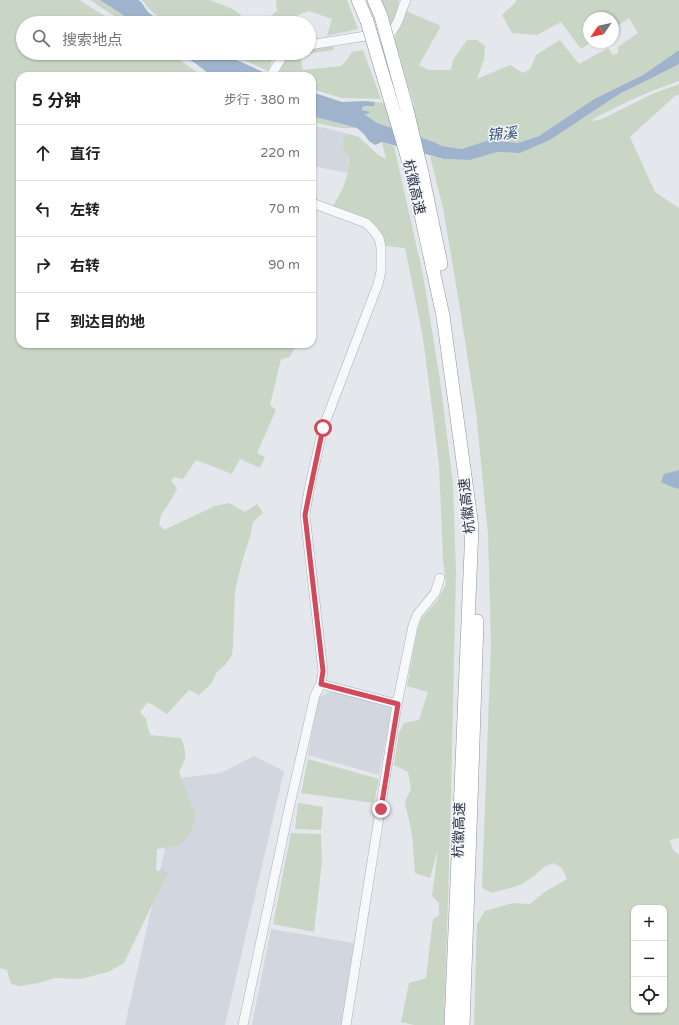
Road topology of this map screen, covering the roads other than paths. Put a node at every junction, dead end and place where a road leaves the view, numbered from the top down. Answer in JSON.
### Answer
{"nodes":[{"id":1,"x":358,"y":0,"type":"edge"},
{"id":2,"x":374,"y":0,"type":"edge"},
{"id":3,"x":406,"y":0,"type":"edge"},
{"id":4,"x":316,"y":44,"type":"edge"},
{"id":5,"x":280,"y":60,"type":"edge"},
{"id":6,"x":273,"y":72,"type":"edge"},
{"id":7,"x":417,"y":173,"type":"junction"},
{"id":8,"x":316,"y":204,"type":"edge"},
{"id":9,"x":440,"y":578,"type":"dead end"},
{"id":10,"x":321,"y":684,"type":"junction"},
{"id":11,"x":398,"y":704,"type":"junction"},
{"id":12,"x":243,"y":1025,"type":"edge"},
{"id":13,"x":346,"y":1025,"type":"edge"},
{"id":14,"x":451,"y":1025,"type":"edge"},
{"id":15,"x":463,"y":1025,"type":"edge"}],
"edges":[{"from":1,"to":7,"type":"highway","name":"杭徽高速","bridge":true},
{"from":2,"to":7,"type":"highway","name":"杭徽高速","bridge":true},
{"from":3,"to":4,"type":"street"},
{"from":5,"to":6,"type":"street"},
{"from":7,"to":14,"type":"highway","name":"杭徽高速"},
{"from":7,"to":15,"type":"highway","name":"杭徽高速"},
{"from":8,"to":10,"type":"street"},
{"from":9,"to":11,"type":"street"},
{"from":10,"to":11,"type":"street"},
{"from":10,"to":12,"type":"street"},
{"from":11,"to":13,"type":"street"}]}
